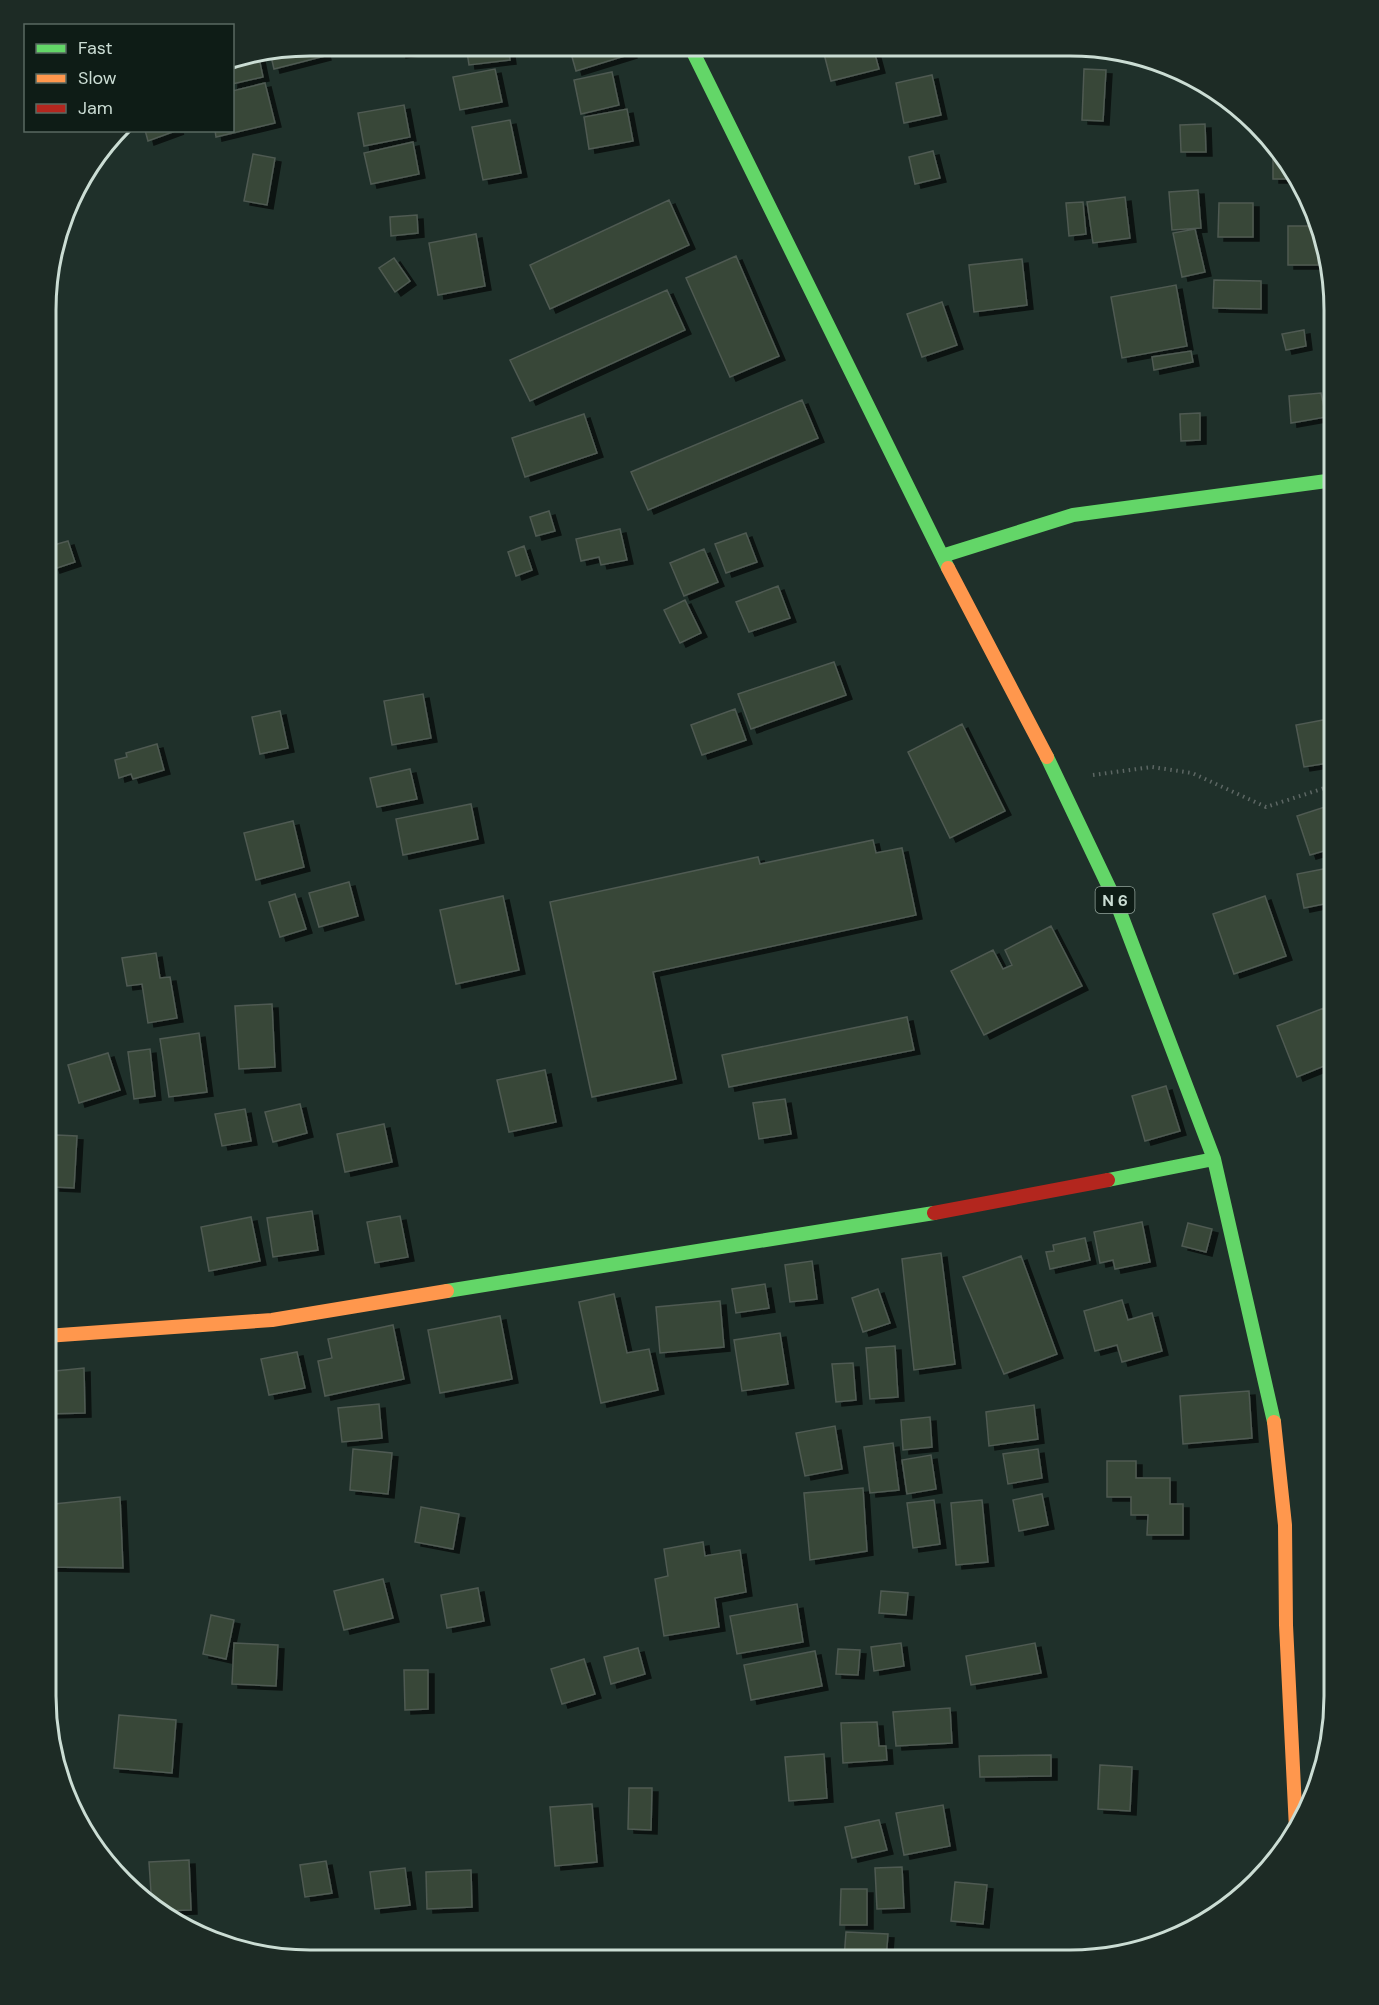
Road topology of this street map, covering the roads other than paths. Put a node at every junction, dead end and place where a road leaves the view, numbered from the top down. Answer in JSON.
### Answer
{"nodes":[{"id":1,"x":695,"y":56,"type":"edge"},
{"id":2,"x":1324,"y":481,"type":"edge"},
{"id":3,"x":942,"y":556,"type":"junction"},
{"id":4,"x":1214,"y":1159,"type":"junction"},
{"id":5,"x":56,"y":1335,"type":"edge"},
{"id":6,"x":1295,"y":1812,"type":"edge"}],
"edges":[{"from":1,"to":3,"type":"main road","number":"N 6"},
{"from":2,"to":3,"type":"main road"},
{"from":3,"to":4,"type":"main road","number":"N 6"},
{"from":4,"to":5,"type":"main road"},
{"from":4,"to":6,"type":"main road","number":"N 6"}]}
